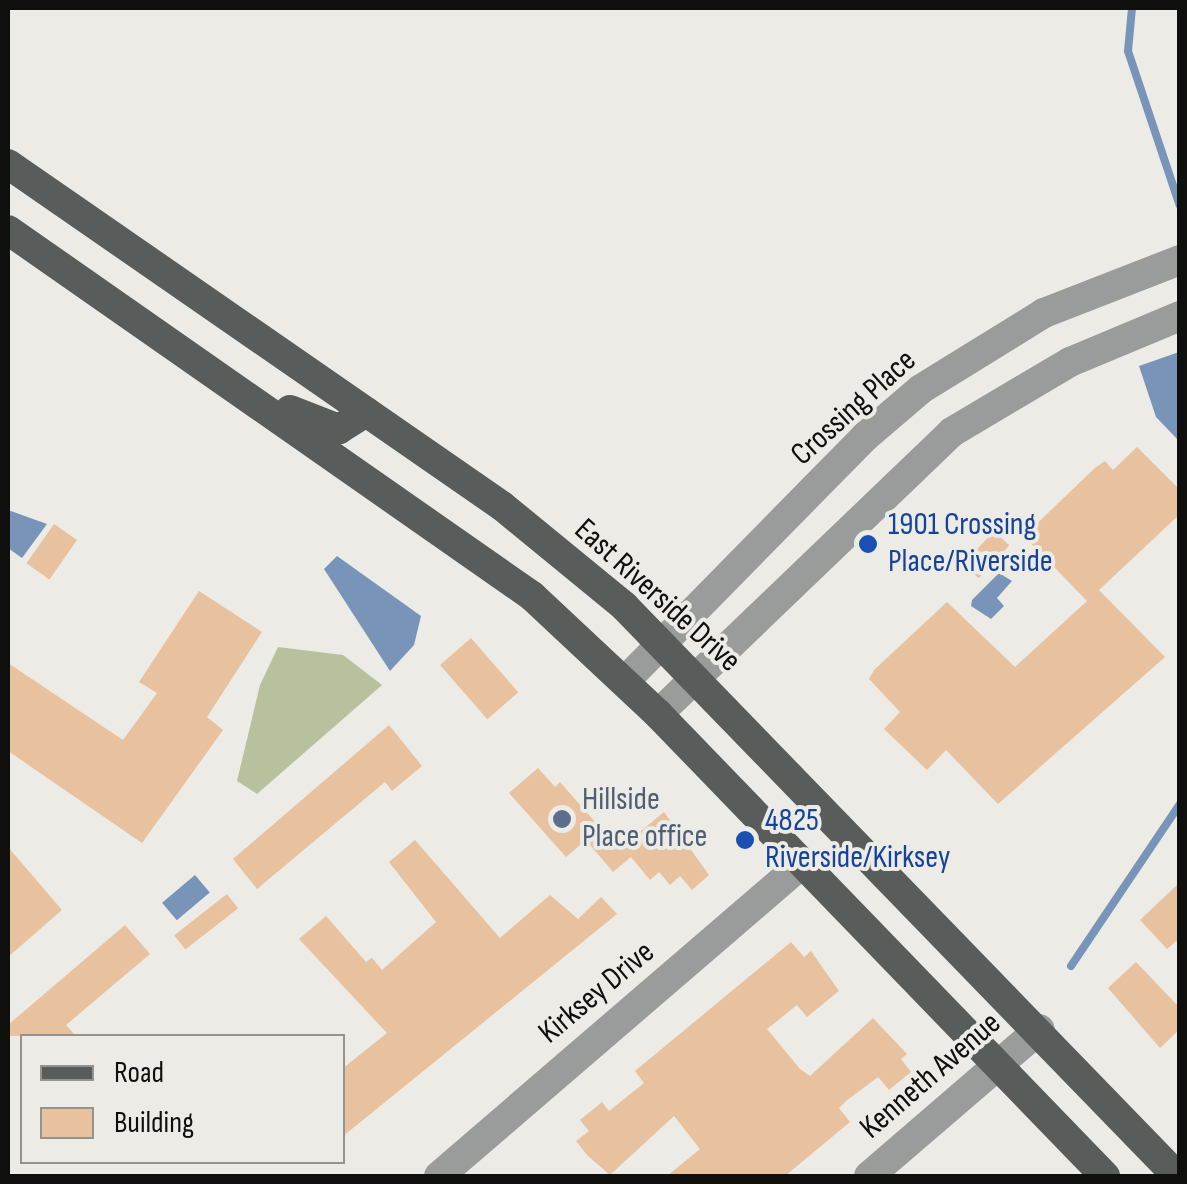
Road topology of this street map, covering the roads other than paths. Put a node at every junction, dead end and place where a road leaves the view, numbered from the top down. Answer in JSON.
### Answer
{"nodes":[{"id":1,"x":8,"y":164,"type":"edge"},
{"id":2,"x":8,"y":230,"type":"edge"},
{"id":3,"x":1175,"y":262,"type":"edge"},
{"id":4,"x":1180,"y":316,"type":"edge"},
{"id":5,"x":244,"y":394,"type":"junction"},
{"id":6,"x":366,"y":412,"type":"junction"},
{"id":7,"x":662,"y":643,"type":"junction"},
{"id":8,"x":696,"y":676,"type":"junction"},
{"id":9,"x":625,"y":681,"type":"junction"},
{"id":10,"x":658,"y":714,"type":"junction"},
{"id":11,"x":801,"y":865,"type":"junction"},
{"id":12,"x":1040,"y":1029,"type":"junction"},
{"id":13,"x":998,"y":1064,"type":"junction"},
{"id":14,"x":439,"y":1176,"type":"edge"},
{"id":15,"x":869,"y":1176,"type":"edge"},
{"id":16,"x":1105,"y":1176,"type":"edge"},
{"id":17,"x":1177,"y":1176,"type":"edge"}],
"edges":[{"from":1,"to":6,"type":"main road","name":"East Riverside Drive"},
{"from":2,"to":5,"type":"main road"},
{"from":3,"to":7,"type":"street","name":"Crossing Place"},
{"from":4,"to":8,"type":"street"},
{"from":5,"to":6,"type":"main road"},
{"from":5,"to":9,"type":"main road"},
{"from":6,"to":7,"type":"main road","name":"East Riverside Drive"},
{"from":7,"to":8,"type":"main road","name":"East Riverside Drive"},
{"from":7,"to":9,"type":"street","name":"Crossing Place"},
{"from":8,"to":10,"type":"street"},
{"from":8,"to":12,"type":"main road","name":"East Riverside Drive"},
{"from":9,"to":10,"type":"main road"},
{"from":10,"to":11,"type":"main road"},
{"from":11,"to":13,"type":"main road"},
{"from":11,"to":14,"type":"street","name":"Kirksey Drive"},
{"from":12,"to":13,"type":"street","name":"Kenneth Avenue"},
{"from":12,"to":17,"type":"main road","name":"East Riverside Drive"},
{"from":13,"to":15,"type":"street","name":"Kenneth Avenue"},
{"from":13,"to":16,"type":"main road"}]}
